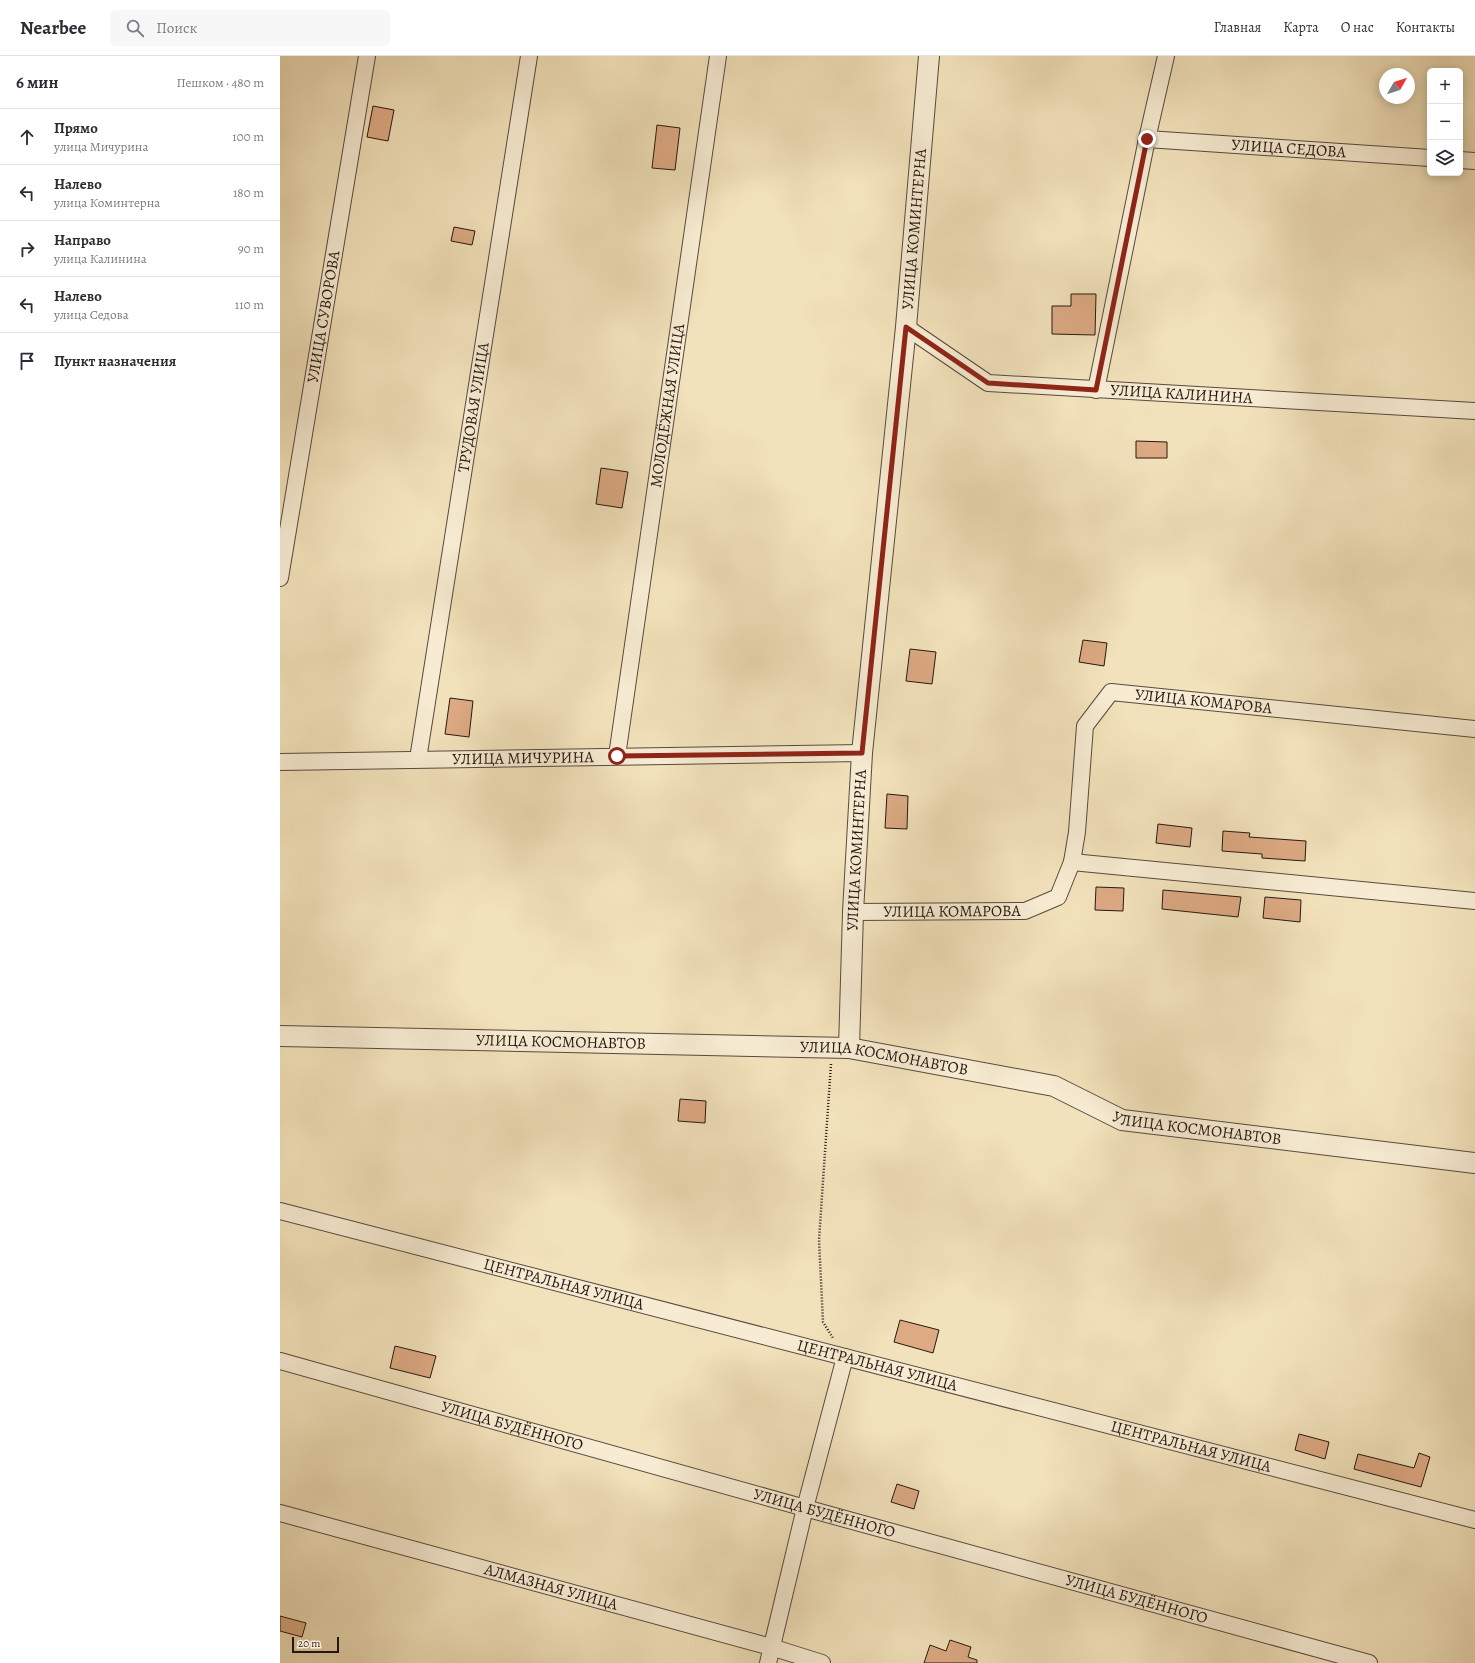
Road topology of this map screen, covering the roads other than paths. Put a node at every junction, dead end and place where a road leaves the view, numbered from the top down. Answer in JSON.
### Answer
{"nodes":[{"id":1,"x":367,"y":56,"type":"edge"},
{"id":2,"x":529,"y":56,"type":"edge"},
{"id":3,"x":718,"y":56,"type":"edge"},
{"id":4,"x":929,"y":56,"type":"edge"},
{"id":5,"x":1166,"y":56,"type":"edge"},
{"id":6,"x":1147,"y":139,"type":"junction"},
{"id":7,"x":1427,"y":158,"type":"edge"},
{"id":8,"x":1463,"y":160,"type":"edge"},
{"id":9,"x":1475,"y":161,"type":"edge"},
{"id":10,"x":906,"y":327,"type":"junction"},
{"id":11,"x":1096,"y":390,"type":"junction"},
{"id":12,"x":1475,"y":411,"type":"edge"},
{"id":13,"x":280,"y":578,"type":"edge"},
{"id":14,"x":1475,"y":729,"type":"edge"},
{"id":15,"x":862,"y":753,"type":"junction"},
{"id":16,"x":617,"y":756,"type":"junction"},
{"id":17,"x":418,"y":759,"type":"junction"},
{"id":18,"x":280,"y":762,"type":"edge"},
{"id":19,"x":1072,"y":862,"type":"junction"},
{"id":20,"x":1475,"y":901,"type":"edge"},
{"id":21,"x":853,"y":912,"type":"junction"},
{"id":22,"x":280,"y":1036,"type":"edge"},
{"id":23,"x":840,"y":1048,"type":"junction"},
{"id":24,"x":1475,"y":1163,"type":"edge"},
{"id":25,"x":280,"y":1211,"type":"edge"},
{"id":26,"x":845,"y":1357,"type":"junction"},
{"id":27,"x":280,"y":1361,"type":"edge"},
{"id":28,"x":805,"y":1508,"type":"junction"},
{"id":29,"x":280,"y":1513,"type":"edge"},
{"id":30,"x":1475,"y":1520,"type":"edge"},
{"id":31,"x":770,"y":1655,"type":"edge"},
{"id":32,"x":822,"y":1663,"type":"edge"},
{"id":33,"x":1369,"y":1663,"type":"edge"}],
"edges":[{"from":1,"to":13,"type":"street","name":"УЛИЦА СУВОРОВА"},
{"from":2,"to":17,"type":"street","name":"ТРУДОВАЯ УЛИЦА"},
{"from":3,"to":16,"type":"street","name":"МОЛОДЁЖНАЯ УЛИЦА"},
{"from":4,"to":10,"type":"street","name":"УЛИЦА КОМИНТЕРНА"},
{"from":5,"to":6,"type":"street"},
{"from":6,"to":7,"type":"street","name":"УЛИЦА СЕДОВА"},
{"from":6,"to":11,"type":"street"},
{"from":8,"to":9,"type":"street"},
{"from":10,"to":11,"type":"street","name":"УЛИЦА КАЛИНИНА"},
{"from":10,"to":15,"type":"street","name":"УЛИЦА КОМИНТЕРНА"},
{"from":11,"to":12,"type":"street","name":"УЛИЦА КАЛИНИНА"},
{"from":14,"to":19,"type":"street","name":"УЛИЦА КОМАРОВА"},
{"from":15,"to":16,"type":"street","name":"УЛИЦА МИЧУРИНА"},
{"from":15,"to":21,"type":"street","name":"УЛИЦА КОМИНТЕРНА"},
{"from":16,"to":17,"type":"street","name":"УЛИЦА МИЧУРИНА"},
{"from":17,"to":18,"type":"street","name":"УЛИЦА МИЧУРИНА"},
{"from":19,"to":20,"type":"street"},
{"from":19,"to":21,"type":"street","name":"УЛИЦА КОМАРОВА"},
{"from":21,"to":23,"type":"street","name":"УЛИЦА КОМИНТЕРНА"},
{"from":22,"to":23,"type":"street","name":"УЛИЦА КОСМОНАВТОВ"},
{"from":23,"to":24,"type":"street","name":"УЛИЦА КОСМОНАВТОВ"},
{"from":25,"to":26,"type":"street","name":"ЦЕНТРАЛЬНАЯ УЛИЦА"},
{"from":26,"to":28,"type":"street"},
{"from":26,"to":30,"type":"street","name":"ЦЕНТРАЛЬНАЯ УЛИЦА"},
{"from":27,"to":28,"type":"street","name":"УЛИЦА БУДЁННОГО"},
{"from":28,"to":31,"type":"street"},
{"from":28,"to":33,"type":"street","name":"УЛИЦА БУДЁННОГО"},
{"from":29,"to":31,"type":"street","name":"АЛМАЗНАЯ УЛИЦА"},
{"from":31,"to":32,"type":"street","name":"АЛМАЗНАЯ УЛИЦА"}]}
